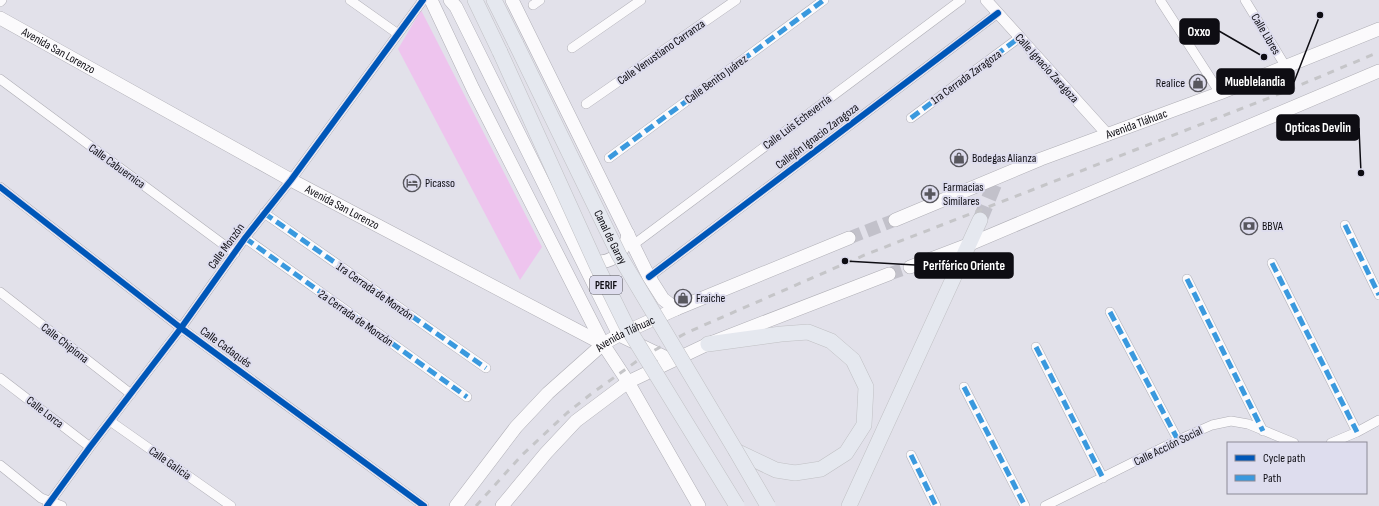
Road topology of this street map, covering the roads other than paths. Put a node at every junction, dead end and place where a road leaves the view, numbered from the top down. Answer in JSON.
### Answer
{"nodes":[{"id":1,"x":2,"y":0,"type":"edge"},
{"id":2,"x":350,"y":0,"type":"edge"},
{"id":3,"x":423,"y":0,"type":"edge"},
{"id":4,"x":431,"y":0,"type":"edge"},
{"id":5,"x":450,"y":0,"type":"edge"},
{"id":6,"x":475,"y":0,"type":"edge"},
{"id":7,"x":494,"y":0,"type":"edge"},
{"id":8,"x":512,"y":0,"type":"edge"},
{"id":9,"x":641,"y":0,"type":"edge"},
{"id":10,"x":736,"y":0,"type":"edge"},
{"id":11,"x":824,"y":0,"type":"edge"},
{"id":12,"x":961,"y":0,"type":"edge"},
{"id":13,"x":987,"y":0,"type":"edge"},
{"id":14,"x":1160,"y":0,"type":"edge"},
{"id":15,"x":1245,"y":0,"type":"edge"},
{"id":16,"x":0,"y":2,"type":"edge"},
{"id":17,"x":998,"y":13,"type":"junction"},
{"id":18,"x":0,"y":18,"type":"edge"},
{"id":19,"x":1379,"y":29,"type":"edge"},
{"id":20,"x":398,"y":34,"type":"junction"},
{"id":21,"x":1020,"y":37,"type":"junction"},
{"id":22,"x":572,"y":48,"type":"dead end"},
{"id":23,"x":1286,"y":67,"type":"junction"},
{"id":24,"x":1379,"y":71,"type":"edge"},
{"id":25,"x":0,"y":79,"type":"edge"},
{"id":26,"x":1220,"y":93,"type":"junction"},
{"id":27,"x":586,"y":104,"type":"dead end"},
{"id":28,"x":911,"y":118,"type":"dead end"},
{"id":29,"x":1108,"y":135,"type":"junction"},
{"id":30,"x":609,"y":158,"type":"dead end"},
{"id":31,"x":291,"y":180,"type":"junction"},
{"id":32,"x":0,"y":187,"type":"edge"},
{"id":33,"x":264,"y":214,"type":"junction"},
{"id":34,"x":895,"y":220,"type":"tunnel mouth"},
{"id":35,"x":980,"y":220,"type":"tunnel mouth"},
{"id":36,"x":1345,"y":225,"type":"dead end"},
{"id":37,"x":245,"y":238,"type":"junction"},
{"id":38,"x":849,"y":238,"type":"tunnel mouth"},
{"id":39,"x":630,"y":240,"type":"junction"},
{"id":40,"x":970,"y":244,"type":"junction"},
{"id":41,"x":235,"y":253,"type":"junction"},
{"id":42,"x":579,"y":254,"type":"junction"},
{"id":43,"x":1272,"y":263,"type":"dead end"},
{"id":44,"x":910,"y":267,"type":"tunnel mouth"},
{"id":45,"x":889,"y":274,"type":"tunnel mouth"},
{"id":46,"x":649,"y":277,"type":"junction"},
{"id":47,"x":1187,"y":279,"type":"dead end"},
{"id":48,"x":0,"y":292,"type":"edge"},
{"id":49,"x":1379,"y":295,"type":"edge"},
{"id":50,"x":676,"y":309,"type":"junction"},
{"id":51,"x":1110,"y":312,"type":"dead end"},
{"id":52,"x":181,"y":328,"type":"junction"},
{"id":53,"x":619,"y":335,"type":"junction"},
{"id":54,"x":603,"y":344,"type":"junction"},
{"id":55,"x":708,"y":344,"type":"junction"},
{"id":56,"x":1036,"y":347,"type":"dead end"},
{"id":57,"x":671,"y":360,"type":"junction"},
{"id":58,"x":486,"y":368,"type":"dead end"},
{"id":59,"x":0,"y":378,"type":"edge"},
{"id":60,"x":628,"y":382,"type":"junction"},
{"id":61,"x":964,"y":387,"type":"dead end"},
{"id":62,"x":130,"y":394,"type":"junction"},
{"id":63,"x":467,"y":397,"type":"dead end"},
{"id":64,"x":1379,"y":420,"type":"edge"},
{"id":65,"x":110,"y":421,"type":"junction"},
{"id":66,"x":1263,"y":431,"type":"junction"},
{"id":67,"x":1357,"y":432,"type":"junction"},
{"id":68,"x":1178,"y":440,"type":"junction"},
{"id":69,"x":1291,"y":442,"type":"edge"},
{"id":70,"x":1333,"y":442,"type":"edge"},
{"id":71,"x":90,"y":447,"type":"junction"},
{"id":72,"x":736,"y":451,"type":"junction"},
{"id":73,"x":911,"y":455,"type":"dead end"},
{"id":74,"x":0,"y":465,"type":"edge"},
{"id":75,"x":1103,"y":478,"type":"junction"},
{"id":76,"x":49,"y":504,"type":"edge"},
{"id":77,"x":62,"y":506,"type":"edge"},
{"id":78,"x":230,"y":506,"type":"edge"},
{"id":79,"x":424,"y":506,"type":"edge"},
{"id":80,"x":456,"y":506,"type":"edge"},
{"id":81,"x":502,"y":506,"type":"edge"},
{"id":82,"x":699,"y":506,"type":"edge"},
{"id":83,"x":737,"y":506,"type":"edge"},
{"id":84,"x":768,"y":506,"type":"edge"},
{"id":85,"x":849,"y":506,"type":"edge"},
{"id":86,"x":936,"y":506,"type":"edge"},
{"id":87,"x":1025,"y":506,"type":"edge"},
{"id":88,"x":1046,"y":506,"type":"edge"}],
"edges":[{"from":1,"to":16,"type":"street"},
{"from":2,"to":20,"type":"street"},
{"from":3,"to":20,"type":"street","name":"Calle Monzón"},
{"from":4,"to":54,"type":"main road"},
{"from":5,"to":42,"type":"main road"},
{"from":6,"to":83,"type":"highway","name":"Canal de Garay","number":"PERIF","bridge":true},
{"from":7,"to":72,"type":"highway","name":"Canal de Garay","number":"PERIF","bridge":true},
{"from":8,"to":39,"type":"main road"},
{"from":9,"to":22,"type":"street"},
{"from":10,"to":27,"type":"street","name":"Calle Venustiano Carranza"},
{"from":11,"to":30,"type":"street","name":"Calle Benito Juárez"},
{"from":12,"to":39,"type":"street","name":"Calle Luis Echeverría"},
{"from":13,"to":17,"type":"street","name":"Calle Ignacio Zaragoza"},
{"from":14,"to":26,"type":"street"},
{"from":15,"to":23,"type":"street","name":"Calle Libres"},
{"from":17,"to":21,"type":"street","name":"Calle Ignacio Zaragoza"},
{"from":17,"to":46,"type":"street","name":"Callejón Ignacio Zaragoza"},
{"from":18,"to":31,"type":"main road","name":"Avenida San Lorenzo"},
{"from":19,"to":23,"type":"main road","name":"Avenida Tláhuac"},
{"from":20,"to":31,"type":"street","name":"Calle Monzón"},
{"from":21,"to":28,"type":"street","name":"1ra Cerrada Zaragoza"},
{"from":21,"to":29,"type":"street","name":"Calle Ignacio Zaragoza"},
{"from":23,"to":26,"type":"main road","name":"Avenida Tláhuac"},
{"from":24,"to":40,"type":"main road"},
{"from":25,"to":41,"type":"street","name":"Calle Cabuernica"},
{"from":26,"to":29,"type":"main road","name":"Avenida Tláhuac"},
{"from":29,"to":34,"type":"main road","name":"Avenida Tláhuac"},
{"from":31,"to":33,"type":"street","name":"Calle Monzón"},
{"from":31,"to":54,"type":"main road","name":"Avenida San Lorenzo"},
{"from":32,"to":52,"type":"street","name":"Calle Cadaqués"},
{"from":33,"to":37,"type":"street","name":"Calle Monzón"},
{"from":33,"to":58,"type":"street","name":"1ra Cerrada de Monzón"},
{"from":35,"to":40,"type":"highway"},
{"from":36,"to":49,"type":"street"},
{"from":37,"to":41,"type":"street","name":"Calle Monzón"},
{"from":37,"to":63,"type":"street","name":"2a Cerrada de Monzón"},
{"from":38,"to":50,"type":"main road","name":"Avenida Tláhuac"},
{"from":39,"to":42,"type":"main road"},
{"from":39,"to":46,"type":"main road"},
{"from":40,"to":44,"type":"main road"},
{"from":40,"to":85,"type":"highway"},
{"from":41,"to":52,"type":"street","name":"Calle Monzón"},
{"from":42,"to":53,"type":"main road"},
{"from":43,"to":67,"type":"street"},
{"from":45,"to":55,"type":"main road"},
{"from":46,"to":50,"type":"main road"},
{"from":47,"to":66,"type":"street"},
{"from":48,"to":62,"type":"street","name":"Calle Chipiona"},
{"from":50,"to":53,"type":"main road","name":"Avenida Tláhuac"},
{"from":51,"to":68,"type":"street"},
{"from":52,"to":62,"type":"street","name":"Calle Monzón"},
{"from":52,"to":79,"type":"street","name":"Calle Cadaqués"},
{"from":53,"to":54,"type":"main road","name":"Avenida Tláhuac"},
{"from":53,"to":57,"type":"main road"},
{"from":54,"to":60,"type":"main road"},
{"from":54,"to":80,"type":"main road","name":"Avenida Tláhuac"},
{"from":55,"to":57,"type":"main road"},
{"from":55,"to":72,"type":"highway"},
{"from":56,"to":75,"type":"street"},
{"from":57,"to":60,"type":"main road"},
{"from":59,"to":71,"type":"street","name":"Calle Lorca"},
{"from":60,"to":81,"type":"main road"},
{"from":60,"to":82,"type":"main road"},
{"from":61,"to":87,"type":"street"},
{"from":62,"to":65,"type":"street","name":"Calle Monzón"},
{"from":64,"to":67,"type":"street"},
{"from":65,"to":71,"type":"street","name":"Calle Monzón"},
{"from":65,"to":78,"type":"street","name":"Calle Galicia"},
{"from":66,"to":68,"type":"street","name":"Calle Acción Social"},
{"from":66,"to":69,"type":"street","name":"Calle Acción Social"},
{"from":67,"to":70,"type":"street"},
{"from":68,"to":75,"type":"street","name":"Calle Acción Social"},
{"from":71,"to":76,"type":"street","name":"Calle Monzón"},
{"from":72,"to":84,"type":"highway","name":"Canal de Garay","number":"PERIF","bridge":true},
{"from":73,"to":86,"type":"street"},
{"from":74,"to":76,"type":"street"},
{"from":75,"to":88,"type":"street","name":"Calle Acción Social"},
{"from":76,"to":77,"type":"street"}]}
